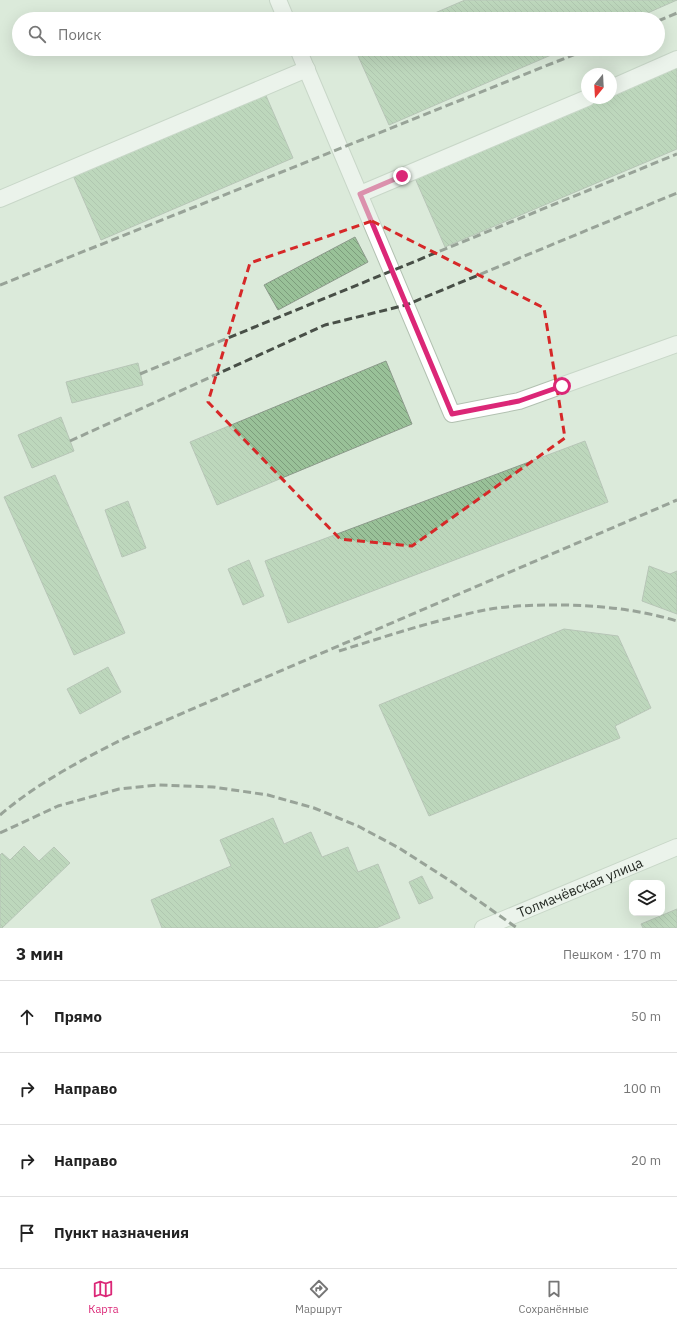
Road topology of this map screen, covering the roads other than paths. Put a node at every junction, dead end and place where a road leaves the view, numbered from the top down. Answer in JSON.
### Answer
{"nodes":[{"id":1,"x":278,"y":0,"type":"edge"},
{"id":2,"x":283,"y":12,"type":"edge"},
{"id":3,"x":301,"y":56,"type":"edge"},
{"id":4,"x":677,"y":60,"type":"edge"},
{"id":5,"x":307,"y":69,"type":"junction"},
{"id":6,"x":617,"y":85,"type":"edge"},
{"id":7,"x":581,"y":101,"type":"edge"},
{"id":8,"x":360,"y":194,"type":"junction"},
{"id":9,"x":0,"y":199,"type":"edge"},
{"id":10,"x":677,"y":344,"type":"edge"},
{"id":11,"x":677,"y":847,"type":"edge"},
{"id":12,"x":483,"y":928,"type":"edge"}],
"edges":[{"from":1,"to":2,"type":"street"},
{"from":3,"to":5,"type":"street"},
{"from":4,"to":6,"type":"street"},
{"from":5,"to":8,"type":"street"},
{"from":5,"to":9,"type":"street"},
{"from":7,"to":8,"type":"street"},
{"from":8,"to":10,"type":"street"},
{"from":11,"to":12,"type":"street","name":"Толмачёвская улица"}]}
